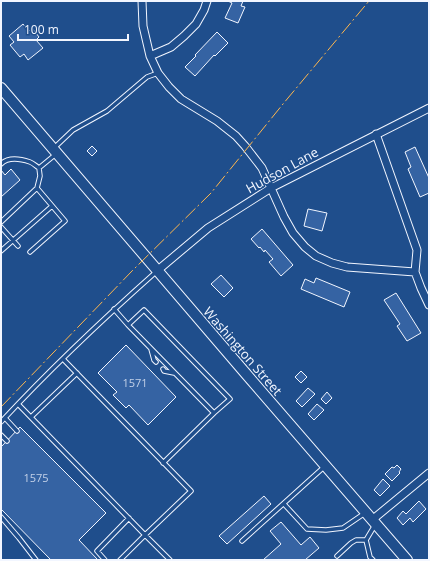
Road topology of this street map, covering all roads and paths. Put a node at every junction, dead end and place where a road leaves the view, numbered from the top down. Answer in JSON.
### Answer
{"nodes":[{"id":1,"x":142,"y":1,"type":"edge"},
{"id":2,"x":207,"y":1,"type":"edge"},
{"id":3,"x":150,"y":56,"type":"junction"},
{"id":4,"x":158,"y":73,"type":"junction"},
{"id":5,"x":1,"y":88,"type":"edge"},
{"id":6,"x":429,"y":108,"type":"edge"},
{"id":7,"x":376,"y":134,"type":"junction"},
{"id":8,"x":57,"y":153,"type":"junction"},
{"id":9,"x":1,"y":164,"type":"edge"},
{"id":10,"x":38,"y":168,"type":"junction"},
{"id":11,"x":37,"y":188,"type":"junction"},
{"id":12,"x":271,"y":188,"type":"junction"},
{"id":13,"x":52,"y":206,"type":"junction"},
{"id":14,"x":1,"y":222,"type":"edge"},
{"id":15,"x":1,"y":227,"type":"edge"},
{"id":16,"x":13,"y":240,"type":"junction"},
{"id":17,"x":18,"y":246,"type":"dead end"},
{"id":18,"x":1,"y":251,"type":"edge"},
{"id":19,"x":30,"y":252,"type":"dead end"},
{"id":20,"x":158,"y":270,"type":"junction"},
{"id":21,"x":415,"y":272,"type":"junction"},
{"id":22,"x":429,"y":305,"type":"edge"},
{"id":23,"x":114,"y":309,"type":"junction"},
{"id":24,"x":128,"y":325,"type":"junction"},
{"id":25,"x":151,"y":348,"type":"junction"},
{"id":26,"x":63,"y":359,"type":"junction"},
{"id":27,"x":156,"y":362,"type":"dead end"},
{"id":28,"x":162,"y":369,"type":"dead end"},
{"id":29,"x":77,"y":373,"type":"junction"},
{"id":30,"x":176,"y":373,"type":"junction"},
{"id":31,"x":18,"y":404,"type":"junction"},
{"id":32,"x":214,"y":413,"type":"junction"},
{"id":33,"x":31,"y":417,"type":"junction"},
{"id":34,"x":4,"y":418,"type":"junction"},
{"id":35,"x":1,"y":422,"type":"edge"},
{"id":36,"x":17,"y":431,"type":"dead end"},
{"id":37,"x":1,"y":435,"type":"edge"},
{"id":38,"x":7,"y":441,"type":"dead end"},
{"id":39,"x":163,"y":463,"type":"junction"},
{"id":40,"x":325,"y":466,"type":"junction"},
{"id":41,"x":429,"y":473,"type":"edge"},
{"id":42,"x":284,"y":504,"type":"junction"},
{"id":43,"x":1,"y":517,"type":"edge"},
{"id":44,"x":130,"y":518,"type":"junction"},
{"id":45,"x":371,"y":519,"type":"junction"},
{"id":46,"x":145,"y":535,"type":"junction"},
{"id":47,"x":366,"y":540,"type":"junction"},
{"id":48,"x":242,"y":541,"type":"dead end"},
{"id":49,"x":337,"y":556,"type":"dead end"},
{"id":50,"x":36,"y":560,"type":"edge"},
{"id":51,"x":105,"y":560,"type":"edge"},
{"id":52,"x":120,"y":560,"type":"edge"},
{"id":53,"x":170,"y":560,"type":"edge"},
{"id":54,"x":373,"y":560,"type":"edge"},
{"id":55,"x":407,"y":560,"type":"edge"}],
"edges":[{"from":1,"to":3,"type":"street"},
{"from":2,"to":3,"type":"street"},
{"from":3,"to":4,"type":"street"},
{"from":4,"to":8,"type":"lane"},
{"from":4,"to":12,"type":"street"},
{"from":5,"to":8,"type":"main road","name":"Washington Street"},
{"from":6,"to":7,"type":"street","name":"Hudson Lane"},
{"from":7,"to":12,"type":"street","name":"Hudson Lane"},
{"from":7,"to":21,"type":"street"},
{"from":8,"to":10,"type":"lane"},
{"from":8,"to":20,"type":"main road","name":"Washington Street"},
{"from":9,"to":10,"type":"lane"},
{"from":10,"to":11,"type":"lane"},
{"from":11,"to":13,"type":"lane"},
{"from":11,"to":14,"type":"lane"},
{"from":12,"to":20,"type":"street","name":"Hudson Lane"},
{"from":12,"to":21,"type":"street"},
{"from":13,"to":16,"type":"lane"},
{"from":13,"to":19,"type":"lane"},
{"from":15,"to":16,"type":"lane"},
{"from":16,"to":17,"type":"lane"},
{"from":16,"to":18,"type":"lane"},
{"from":20,"to":23,"type":"lane"},
{"from":20,"to":40,"type":"main road","name":"Washington Street"},
{"from":21,"to":22,"type":"street"},
{"from":23,"to":24,"type":"lane"},
{"from":23,"to":26,"type":"lane"},
{"from":24,"to":25,"type":"lane"},
{"from":24,"to":32,"type":"lane"},
{"from":25,"to":27,"type":"lane"},
{"from":25,"to":30,"type":"lane"},
{"from":26,"to":29,"type":"lane"},
{"from":26,"to":31,"type":"lane"},
{"from":28,"to":30,"type":"lane"},
{"from":29,"to":33,"type":"lane"},
{"from":29,"to":39,"type":"lane"},
{"from":30,"to":32,"type":"lane"},
{"from":31,"to":33,"type":"lane"},
{"from":31,"to":34,"type":"lane"},
{"from":32,"to":39,"type":"lane"},
{"from":33,"to":44,"type":"lane"},
{"from":34,"to":35,"type":"lane"},
{"from":34,"to":36,"type":"lane"},
{"from":37,"to":38,"type":"lane"},
{"from":39,"to":46,"type":"lane"},
{"from":40,"to":42,"type":"lane"},
{"from":40,"to":45,"type":"main road","name":"Washington Street"},
{"from":41,"to":45,"type":"street"},
{"from":42,"to":45,"type":"lane"},
{"from":42,"to":48,"type":"lane"},
{"from":43,"to":50,"type":"lane"},
{"from":44,"to":46,"type":"lane"},
{"from":44,"to":51,"type":"lane"},
{"from":45,"to":47,"type":"lane"},
{"from":45,"to":55,"type":"main road","name":"Washington Street"},
{"from":46,"to":52,"type":"lane"},
{"from":46,"to":53,"type":"lane"},
{"from":47,"to":49,"type":"lane"},
{"from":47,"to":54,"type":"lane"}]}
